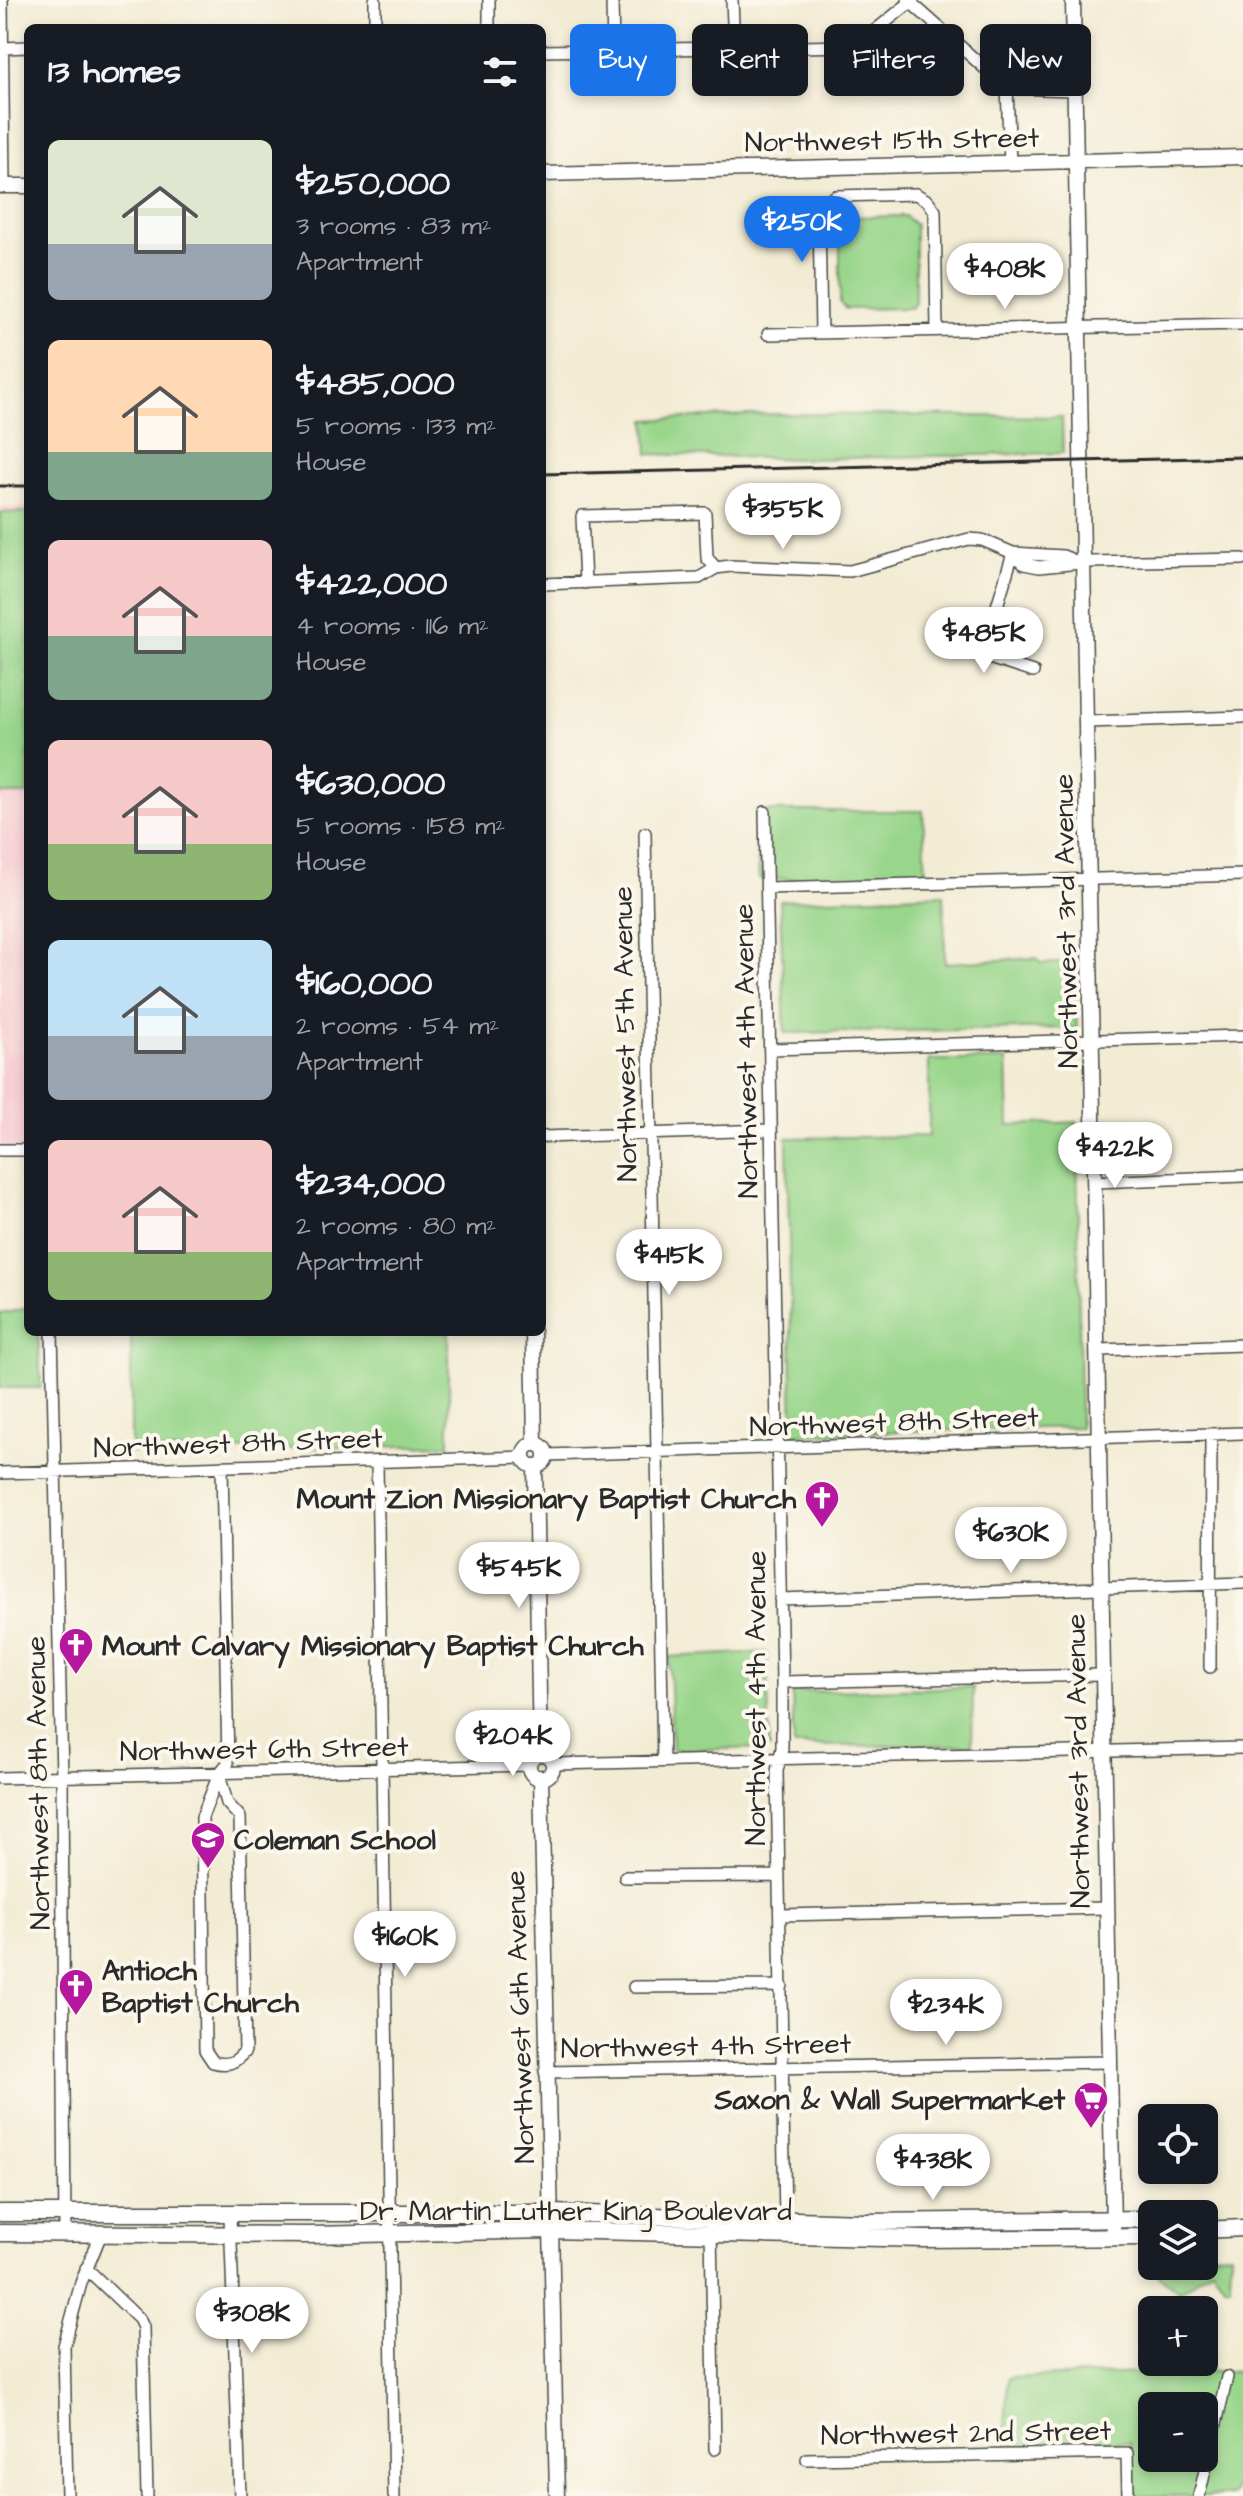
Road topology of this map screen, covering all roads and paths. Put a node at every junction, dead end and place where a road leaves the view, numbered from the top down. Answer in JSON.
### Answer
{"nodes":[{"id":1,"x":2,"y":0,"type":"edge"},
{"id":2,"x":375,"y":0,"type":"edge"},
{"id":3,"x":489,"y":0,"type":"edge"},
{"id":4,"x":612,"y":0,"type":"edge"},
{"id":5,"x":732,"y":0,"type":"edge"},
{"id":6,"x":1073,"y":0,"type":"edge"},
{"id":7,"x":910,"y":1,"type":"edge"},
{"id":8,"x":375,"y":24,"type":"edge"},
{"id":9,"x":489,"y":24,"type":"edge"},
{"id":10,"x":612,"y":24,"type":"edge"},
{"id":11,"x":733,"y":24,"type":"edge"},
{"id":12,"x":1073,"y":24,"type":"edge"},
{"id":13,"x":808,"y":46,"type":"edge"},
{"id":14,"x":24,"y":47,"type":"edge"},
{"id":15,"x":3,"y":48,"type":"junction"},
{"id":16,"x":546,"y":51,"type":"edge"},
{"id":17,"x":570,"y":51,"type":"edge"},
{"id":18,"x":980,"y":64,"type":"edge"},
{"id":19,"x":1007,"y":96,"type":"edge"},
{"id":20,"x":1074,"y":96,"type":"edge"},
{"id":21,"x":1243,"y":157,"type":"edge"},
{"id":22,"x":1076,"y":161,"type":"junction"},
{"id":23,"x":1010,"y":163,"type":"junction"},
{"id":24,"x":546,"y":174,"type":"edge"},
{"id":25,"x":2,"y":186,"type":"edge"},
{"id":26,"x":24,"y":186,"type":"edge"},
{"id":27,"x":1243,"y":324,"type":"edge"},
{"id":28,"x":1077,"y":327,"type":"junction"},
{"id":29,"x":937,"y":330,"type":"junction"},
{"id":30,"x":821,"y":333,"type":"junction"},
{"id":31,"x":768,"y":334,"type":"dead end"},
{"id":32,"x":1013,"y":553,"type":"junction"},
{"id":33,"x":1243,"y":559,"type":"edge"},
{"id":34,"x":1082,"y":564,"type":"junction"},
{"id":35,"x":716,"y":568,"type":"junction"},
{"id":36,"x":585,"y":583,"type":"junction"},
{"id":37,"x":546,"y":584,"type":"edge"},
{"id":38,"x":945,"y":644,"type":"dead end"},
{"id":39,"x":982,"y":656,"type":"junction"},
{"id":40,"x":1033,"y":672,"type":"dead end"},
{"id":41,"x":1243,"y":717,"type":"edge"},
{"id":42,"x":1087,"y":722,"type":"junction"},
{"id":43,"x":765,"y":812,"type":"dead end"},
{"id":44,"x":645,"y":833,"type":"dead end"},
{"id":45,"x":1243,"y":875,"type":"edge"},
{"id":46,"x":1090,"y":881,"type":"junction"},
{"id":47,"x":767,"y":888,"type":"junction"},
{"id":48,"x":1243,"y":1036,"type":"edge"},
{"id":49,"x":1093,"y":1041,"type":"junction"},
{"id":50,"x":770,"y":1049,"type":"junction"},
{"id":51,"x":770,"y":1130,"type":"junction"},
{"id":52,"x":649,"y":1133,"type":"junction"},
{"id":53,"x":546,"y":1137,"type":"edge"},
{"id":54,"x":0,"y":1150,"type":"edge"},
{"id":55,"x":24,"y":1150,"type":"edge"},
{"id":56,"x":1243,"y":1176,"type":"edge"},
{"id":57,"x":1096,"y":1182,"type":"junction"},
{"id":58,"x":52,"y":1336,"type":"edge"},
{"id":59,"x":533,"y":1336,"type":"edge"},
{"id":60,"x":1243,"y":1345,"type":"edge"},
{"id":61,"x":1099,"y":1350,"type":"junction"},
{"id":62,"x":1243,"y":1433,"type":"edge"},
{"id":63,"x":1211,"y":1434,"type":"junction"},
{"id":64,"x":1101,"y":1437,"type":"junction"},
{"id":65,"x":535,"y":1444,"type":"junction"},
{"id":66,"x":776,"y":1450,"type":"junction"},
{"id":67,"x":655,"y":1452,"type":"junction"},
{"id":68,"x":547,"y":1455,"type":"junction"},
{"id":69,"x":530,"y":1462,"type":"junction"},
{"id":70,"x":377,"y":1463,"type":"junction"},
{"id":71,"x":222,"y":1466,"type":"junction"},
{"id":72,"x":54,"y":1471,"type":"junction"},
{"id":73,"x":0,"y":1473,"type":"edge"},
{"id":74,"x":1243,"y":1583,"type":"edge"},
{"id":75,"x":1209,"y":1584,"type":"junction"},
{"id":76,"x":1100,"y":1590,"type":"junction"},
{"id":77,"x":780,"y":1599,"type":"junction"},
{"id":78,"x":1210,"y":1667,"type":"dead end"},
{"id":79,"x":1101,"y":1675,"type":"junction"},
{"id":80,"x":782,"y":1682,"type":"junction"},
{"id":81,"x":1243,"y":1748,"type":"edge"},
{"id":82,"x":1103,"y":1752,"type":"junction"},
{"id":83,"x":781,"y":1759,"type":"junction"},
{"id":84,"x":535,"y":1760,"type":"junction"},
{"id":85,"x":663,"y":1761,"type":"junction"},
{"id":86,"x":553,"y":1764,"type":"junction"},
{"id":87,"x":382,"y":1770,"type":"junction"},
{"id":88,"x":219,"y":1774,"type":"junction"},
{"id":89,"x":62,"y":1777,"type":"junction"},
{"id":90,"x":541,"y":1777,"type":"junction"},
{"id":91,"x":0,"y":1778,"type":"edge"},
{"id":92,"x":779,"y":1876,"type":"junction"},
{"id":93,"x":625,"y":1877,"type":"dead end"},
{"id":94,"x":1106,"y":1908,"type":"junction"},
{"id":95,"x":780,"y":1915,"type":"junction"},
{"id":96,"x":782,"y":1986,"type":"junction"},
{"id":97,"x":634,"y":1987,"type":"dead end"},
{"id":98,"x":1109,"y":2062,"type":"junction"},
{"id":99,"x":784,"y":2067,"type":"junction"},
{"id":100,"x":545,"y":2072,"type":"junction"},
{"id":101,"x":0,"y":2213,"type":"edge"},
{"id":102,"x":66,"y":2214,"type":"junction"},
{"id":103,"x":230,"y":2215,"type":"junction"},
{"id":104,"x":390,"y":2215,"type":"junction"},
{"id":105,"x":1138,"y":2219,"type":"edge"},
{"id":106,"x":785,"y":2220,"type":"junction"},
{"id":107,"x":1113,"y":2220,"type":"junction"},
{"id":108,"x":551,"y":2222,"type":"junction"},
{"id":109,"x":711,"y":2225,"type":"junction"},
{"id":110,"x":1218,"y":2228,"type":"edge"},
{"id":111,"x":1243,"y":2228,"type":"edge"},
{"id":112,"x":1014,"y":2231,"type":"junction"},
{"id":113,"x":0,"y":2233,"type":"edge"},
{"id":114,"x":65,"y":2234,"type":"junction"},
{"id":115,"x":101,"y":2234,"type":"junction"},
{"id":116,"x":231,"y":2234,"type":"junction"},
{"id":117,"x":388,"y":2234,"type":"junction"},
{"id":118,"x":1138,"y":2237,"type":"edge"},
{"id":119,"x":1114,"y":2238,"type":"junction"},
{"id":120,"x":86,"y":2268,"type":"junction"},
{"id":121,"x":1227,"y":2377,"type":"dead end"},
{"id":122,"x":715,"y":2449,"type":"dead end"},
{"id":123,"x":807,"y":2459,"type":"dead end"},
{"id":124,"x":67,"y":2496,"type":"edge"},
{"id":125,"x":147,"y":2496,"type":"edge"},
{"id":126,"x":240,"y":2496,"type":"edge"},
{"id":127,"x":394,"y":2496,"type":"edge"},
{"id":128,"x":557,"y":2496,"type":"edge"},
{"id":129,"x":1128,"y":2496,"type":"edge"},
{"id":130,"x":1199,"y":2496,"type":"edge"}],
"edges":[{"from":1,"to":15,"type":"street"},
{"from":2,"to":8,"type":"street"},
{"from":3,"to":9,"type":"street"},
{"from":4,"to":10,"type":"street"},
{"from":5,"to":11,"type":"street"},
{"from":6,"to":12,"type":"street","name":"Northwest 3rd Avenue"},
{"from":7,"to":13,"type":"street"},
{"from":7,"to":18,"type":"street"},
{"from":14,"to":15,"type":"street"},
{"from":15,"to":25,"type":"street"},
{"from":16,"to":17,"type":"street"},
{"from":19,"to":23,"type":"street"},
{"from":20,"to":22,"type":"street","name":"Northwest 3rd Avenue"},
{"from":21,"to":22,"type":"street","name":"Northwest 15th Street"},
{"from":22,"to":23,"type":"street","name":"Northwest 15th Street"},
{"from":22,"to":28,"type":"street","name":"Northwest 3rd Avenue"},
{"from":23,"to":24,"type":"street","name":"Northwest 15th Street"},
{"from":25,"to":26,"type":"street"},
{"from":27,"to":28,"type":"street"},
{"from":28,"to":29,"type":"street"},
{"from":28,"to":34,"type":"street","name":"Northwest 3rd Avenue"},
{"from":29,"to":30,"type":"street"},
{"from":29,"to":30,"type":"street"},
{"from":30,"to":31,"type":"street"},
{"from":32,"to":34,"type":"street"},
{"from":32,"to":35,"type":"street"},
{"from":32,"to":39,"type":"street"},
{"from":33,"to":34,"type":"street"},
{"from":34,"to":42,"type":"street","name":"Northwest 3rd Avenue"},
{"from":35,"to":36,"type":"street"},
{"from":35,"to":36,"type":"street"},
{"from":36,"to":37,"type":"street"},
{"from":38,"to":39,"type":"street"},
{"from":39,"to":40,"type":"street"},
{"from":41,"to":42,"type":"street"},
{"from":42,"to":46,"type":"street","name":"Northwest 3rd Avenue"},
{"from":43,"to":47,"type":"street","name":"Northwest 4th Avenue"},
{"from":44,"to":52,"type":"street","name":"Northwest 5th Avenue"},
{"from":45,"to":46,"type":"street"},
{"from":46,"to":47,"type":"street"},
{"from":46,"to":49,"type":"street","name":"Northwest 3rd Avenue"},
{"from":47,"to":50,"type":"street","name":"Northwest 4th Avenue"},
{"from":48,"to":49,"type":"street"},
{"from":49,"to":50,"type":"street"},
{"from":49,"to":57,"type":"street","name":"Northwest 3rd Avenue"},
{"from":50,"to":51,"type":"street","name":"Northwest 4th Avenue"},
{"from":51,"to":52,"type":"street"},
{"from":51,"to":66,"type":"street","name":"Northwest 4th Avenue"},
{"from":52,"to":53,"type":"street"},
{"from":52,"to":67,"type":"street","name":"Northwest 5th Avenue"},
{"from":54,"to":55,"type":"street"},
{"from":56,"to":57,"type":"street"},
{"from":57,"to":61,"type":"street","name":"Northwest 3rd Avenue"},
{"from":58,"to":72,"type":"street","name":"Northwest 8th Avenue"},
{"from":59,"to":65,"type":"street"},
{"from":60,"to":61,"type":"street"},
{"from":61,"to":64,"type":"street","name":"Northwest 3rd Avenue"},
{"from":62,"to":63,"type":"street","name":"Northwest 8th Street"},
{"from":63,"to":64,"type":"street","name":"Northwest 8th Street"},
{"from":63,"to":75,"type":"street"},
{"from":64,"to":66,"type":"street","name":"Northwest 8th Street"},
{"from":64,"to":76,"type":"street","name":"Northwest 3rd Avenue"},
{"from":65,"to":68,"type":"street"},
{"from":65,"to":69,"type":"street"},
{"from":66,"to":67,"type":"street","name":"Northwest 8th Street"},
{"from":66,"to":77,"type":"street","name":"Northwest 4th Avenue"},
{"from":67,"to":68,"type":"street","name":"Northwest 8th Street"},
{"from":67,"to":85,"type":"street","name":"Northwest 5th Avenue"},
{"from":68,"to":69,"type":"street"},
{"from":69,"to":70,"type":"street","name":"Northwest 8th Street"},
{"from":69,"to":84,"type":"street"},
{"from":70,"to":71,"type":"street","name":"Northwest 8th Street"},
{"from":70,"to":87,"type":"street"},
{"from":71,"to":72,"type":"street","name":"Northwest 8th Street"},
{"from":71,"to":88,"type":"street"},
{"from":72,"to":73,"type":"street","name":"Northwest 8th Street"},
{"from":72,"to":89,"type":"street","name":"Northwest 8th Avenue"},
{"from":74,"to":75,"type":"street"},
{"from":75,"to":76,"type":"street"},
{"from":75,"to":78,"type":"street"},
{"from":76,"to":77,"type":"street"},
{"from":76,"to":79,"type":"street","name":"Northwest 3rd Avenue"},
{"from":77,"to":80,"type":"street","name":"Northwest 4th Avenue"},
{"from":79,"to":80,"type":"street"},
{"from":79,"to":82,"type":"street","name":"Northwest 3rd Avenue"},
{"from":80,"to":83,"type":"street","name":"Northwest 4th Avenue"},
{"from":81,"to":82,"type":"street"},
{"from":82,"to":83,"type":"street"},
{"from":82,"to":94,"type":"street","name":"Northwest 3rd Avenue"},
{"from":83,"to":85,"type":"street"},
{"from":83,"to":92,"type":"street","name":"Northwest 4th Avenue"},
{"from":84,"to":86,"type":"street"},
{"from":84,"to":87,"type":"street","name":"Northwest 6th Street"},
{"from":84,"to":90,"type":"street"},
{"from":85,"to":86,"type":"street"},
{"from":86,"to":90,"type":"street"},
{"from":87,"to":88,"type":"street","name":"Northwest 6th Street"},
{"from":87,"to":104,"type":"street"},
{"from":88,"to":88,"type":"street"},
{"from":88,"to":89,"type":"street","name":"Northwest 6th Street"},
{"from":89,"to":91,"type":"street","name":"Northwest 6th Street"},
{"from":89,"to":102,"type":"street","name":"Northwest 8th Avenue"},
{"from":90,"to":100,"type":"street","name":"Northwest 6th Avenue"},
{"from":92,"to":93,"type":"street"},
{"from":92,"to":95,"type":"street","name":"Northwest 4th Avenue"},
{"from":94,"to":95,"type":"street"},
{"from":94,"to":98,"type":"street","name":"Northwest 3rd Avenue"},
{"from":95,"to":96,"type":"street","name":"Northwest 4th Avenue"},
{"from":96,"to":97,"type":"street"},
{"from":96,"to":99,"type":"street","name":"Northwest 4th Avenue"},
{"from":98,"to":99,"type":"street","name":"Northwest 4th Street"},
{"from":98,"to":107,"type":"street","name":"Northwest 3rd Avenue"},
{"from":99,"to":100,"type":"street","name":"Northwest 4th Street"},
{"from":99,"to":106,"type":"street","name":"Northwest 4th Avenue"},
{"from":100,"to":108,"type":"street","name":"Northwest 6th Avenue"},
{"from":101,"to":102,"type":"main road","name":"Dr. Martin Luther King Boulevard"},
{"from":102,"to":103,"type":"main road","name":"Dr. Martin Luther King Boulevard"},
{"from":102,"to":114,"type":"street","name":"Northwest 8th Avenue"},
{"from":103,"to":104,"type":"main road","name":"Dr. Martin Luther King Boulevard"},
{"from":103,"to":116,"type":"street"},
{"from":104,"to":108,"type":"main road","name":"Dr. Martin Luther King Boulevard"},
{"from":104,"to":117,"type":"street"},
{"from":105,"to":107,"type":"main road","name":"Dr. Martin Luther King Boulevard"},
{"from":106,"to":109,"type":"main road","name":"Dr. Martin Luther King Boulevard"},
{"from":106,"to":112,"type":"main road","name":"Dr. Martin Luther King Boulevard"},
{"from":107,"to":112,"type":"main road","name":"Dr. Martin Luther King Boulevard"},
{"from":107,"to":119,"type":"street","name":"Northwest 3rd Avenue"},
{"from":108,"to":109,"type":"main road","name":"Dr. Martin Luther King Boulevard"},
{"from":108,"to":117,"type":"main road","name":"Dr. Martin Luther King Boulevard"},
{"from":108,"to":128,"type":"street","name":"Northwest 6th Avenue"},
{"from":109,"to":112,"type":"main road","name":"Dr. Martin Luther King Boulevard"},
{"from":109,"to":122,"type":"street"},
{"from":110,"to":111,"type":"main road"},
{"from":112,"to":119,"type":"main road","name":"Dr. Martin Luther King Boulevard"},
{"from":113,"to":114,"type":"main road","name":"Dr. Martin Luther King Boulevard"},
{"from":114,"to":115,"type":"main road","name":"Dr. Martin Luther King Boulevard"},
{"from":115,"to":116,"type":"main road","name":"Dr. Martin Luther King Boulevard"},
{"from":115,"to":120,"type":"street"},
{"from":116,"to":117,"type":"main road","name":"Dr. Martin Luther King Boulevard"},
{"from":116,"to":126,"type":"street"},
{"from":117,"to":127,"type":"street"},
{"from":118,"to":119,"type":"main road","name":"Dr. Martin Luther King Boulevard"},
{"from":120,"to":124,"type":"street"},
{"from":120,"to":125,"type":"street"},
{"from":121,"to":130,"type":"street"},
{"from":123,"to":129,"type":"street","name":"Northwest 2nd Street"}]}
